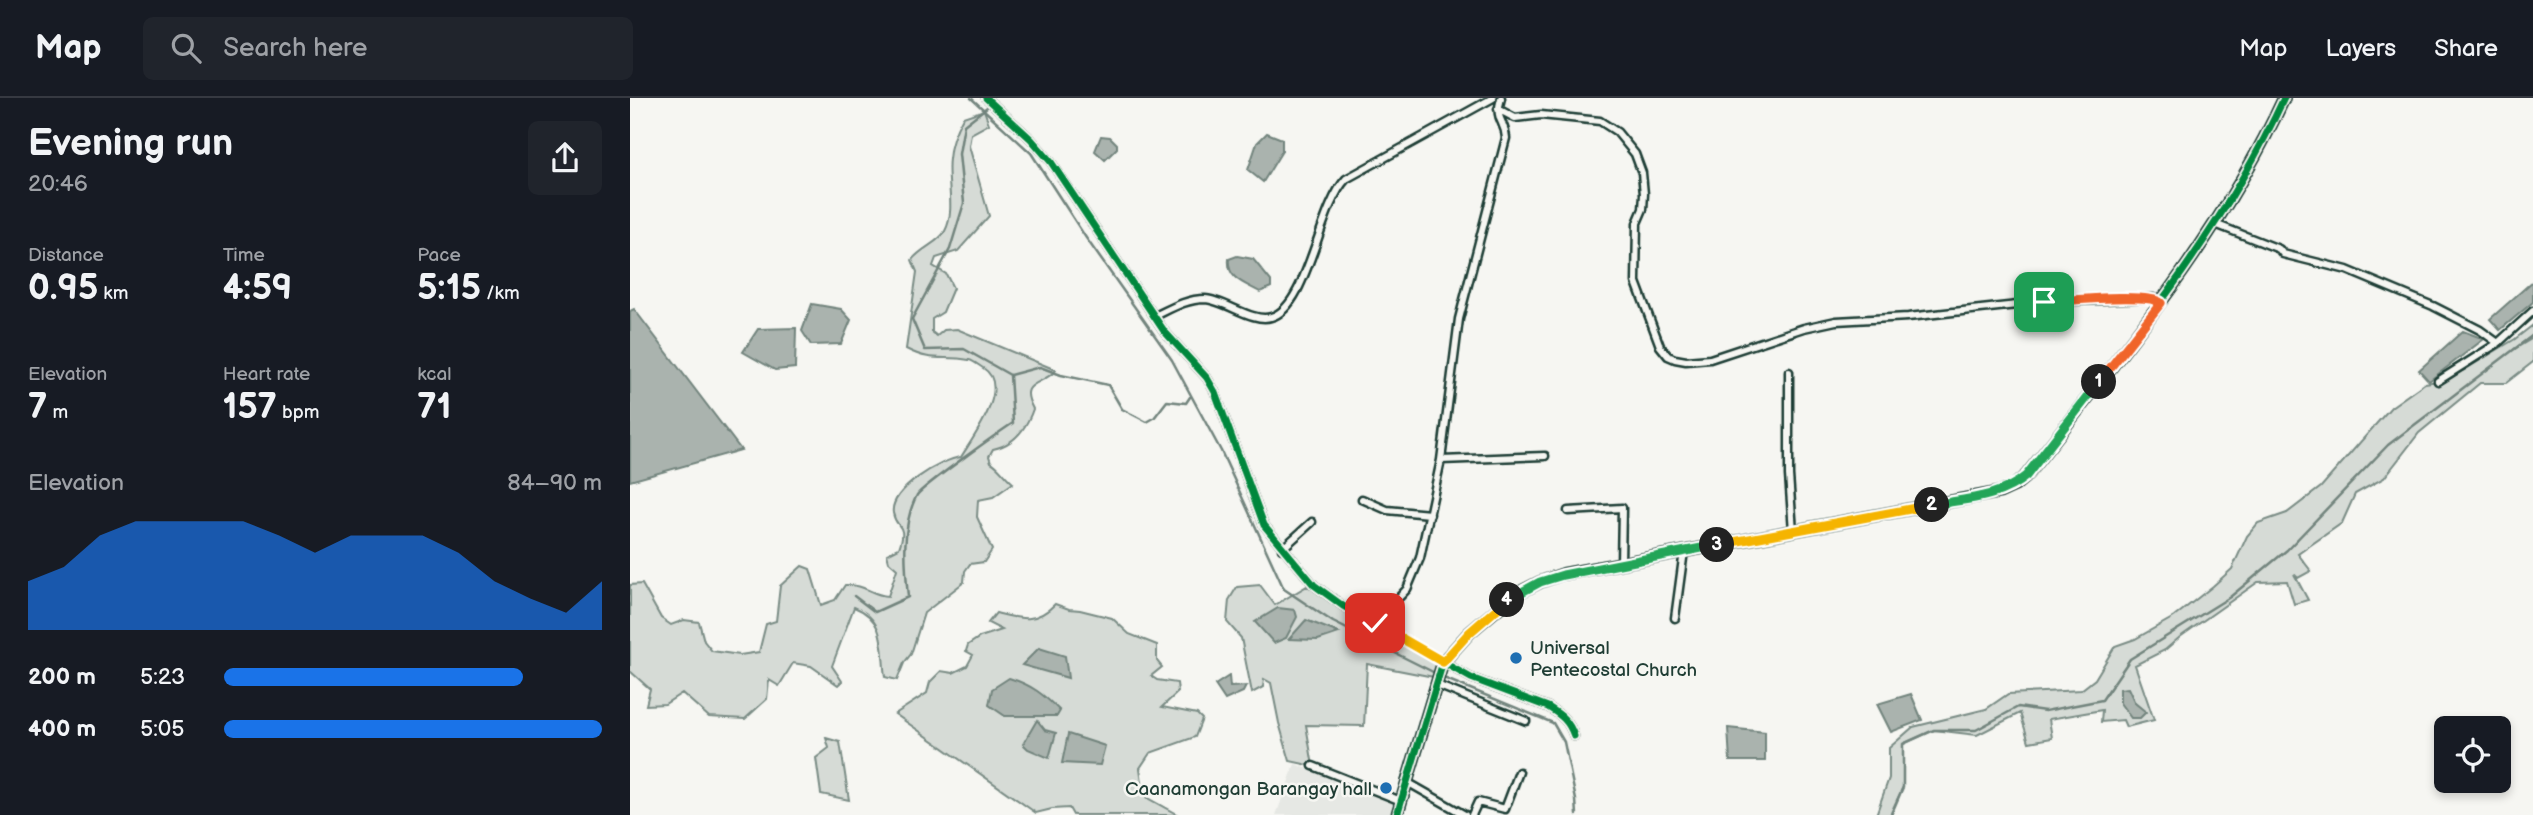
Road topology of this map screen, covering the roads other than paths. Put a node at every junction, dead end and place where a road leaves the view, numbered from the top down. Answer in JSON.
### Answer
{"nodes":[{"id":1,"x":986,"y":98,"type":"edge"},
{"id":2,"x":1493,"y":98,"type":"edge"},
{"id":3,"x":1501,"y":98,"type":"edge"},
{"id":4,"x":2284,"y":98,"type":"edge"},
{"id":5,"x":1498,"y":110,"type":"junction"},
{"id":6,"x":2215,"y":224,"type":"junction"},
{"id":7,"x":2161,"y":303,"type":"junction"},
{"id":8,"x":2533,"y":311,"type":"edge"},
{"id":9,"x":1155,"y":316,"type":"junction"},
{"id":10,"x":2498,"y":343,"type":"junction"},
{"id":11,"x":1789,"y":372,"type":"dead end"},
{"id":12,"x":2438,"y":381,"type":"dead end"},
{"id":13,"x":1545,"y":456,"type":"dead end"},
{"id":14,"x":1441,"y":460,"type":"junction"},
{"id":15,"x":1362,"y":499,"type":"dead end"},
{"id":16,"x":1568,"y":511,"type":"dead end"},
{"id":17,"x":1430,"y":514,"type":"junction"},
{"id":18,"x":1312,"y":522,"type":"dead end"},
{"id":19,"x":1793,"y":531,"type":"junction"},
{"id":20,"x":1282,"y":549,"type":"junction"},
{"id":21,"x":1684,"y":551,"type":"junction"},
{"id":22,"x":1621,"y":563,"type":"junction"},
{"id":23,"x":1675,"y":618,"type":"dead end"},
{"id":24,"x":1375,"y":623,"type":"junction"},
{"id":25,"x":1443,"y":662,"type":"junction"},
{"id":26,"x":1437,"y":685,"type":"junction"},
{"id":27,"x":1526,"y":721,"type":"dead end"},
{"id":28,"x":1574,"y":736,"type":"dead end"},
{"id":29,"x":1313,"y":766,"type":"dead end"},
{"id":30,"x":1520,"y":772,"type":"dead end"},
{"id":31,"x":1407,"y":782,"type":"junction"},
{"id":32,"x":1401,"y":801,"type":"junction"},
{"id":33,"x":1397,"y":815,"type":"edge"},
{"id":34,"x":1465,"y":815,"type":"edge"},
{"id":35,"x":1472,"y":815,"type":"edge"}],
"edges":[{"from":1,"to":9,"type":"street"},
{"from":2,"to":9,"type":"street"},
{"from":3,"to":5,"type":"street"},
{"from":4,"to":6,"type":"street"},
{"from":5,"to":7,"type":"street"},
{"from":5,"to":14,"type":"street"},
{"from":6,"to":7,"type":"street"},
{"from":6,"to":10,"type":"street"},
{"from":7,"to":19,"type":"street"},
{"from":8,"to":10,"type":"street"},
{"from":9,"to":20,"type":"street"},
{"from":10,"to":12,"type":"street"},
{"from":11,"to":19,"type":"street"},
{"from":13,"to":14,"type":"street"},
{"from":14,"to":17,"type":"street"},
{"from":15,"to":17,"type":"street"},
{"from":16,"to":22,"type":"street"},
{"from":17,"to":24,"type":"street"},
{"from":18,"to":20,"type":"street"},
{"from":19,"to":21,"type":"street"},
{"from":20,"to":24,"type":"street"},
{"from":21,"to":22,"type":"street"},
{"from":21,"to":23,"type":"street"},
{"from":22,"to":25,"type":"street"},
{"from":24,"to":25,"type":"street"},
{"from":25,"to":26,"type":"street"},
{"from":25,"to":28,"type":"street"},
{"from":26,"to":27,"type":"street"},
{"from":26,"to":31,"type":"street"},
{"from":29,"to":32,"type":"street"},
{"from":30,"to":35,"type":"street"},
{"from":31,"to":32,"type":"street"},
{"from":31,"to":34,"type":"street"},
{"from":32,"to":33,"type":"street"}]}
